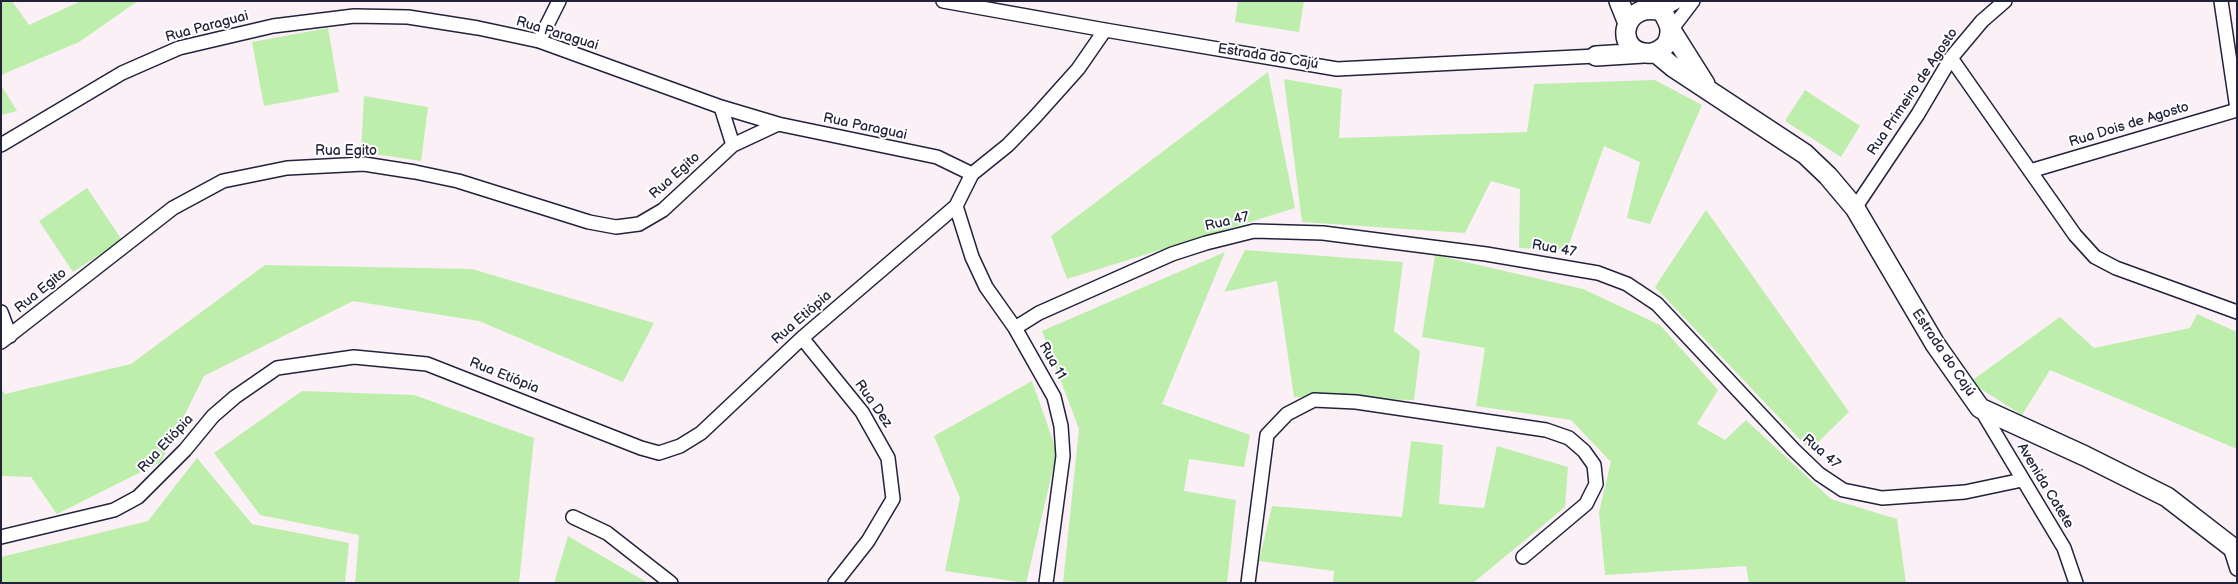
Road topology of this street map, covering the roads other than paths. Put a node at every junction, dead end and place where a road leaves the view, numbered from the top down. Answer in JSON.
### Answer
{"nodes":[{"id":1,"x":558,"y":1,"type":"edge"},
{"id":2,"x":943,"y":1,"type":"edge"},
{"id":3,"x":1620,"y":1,"type":"edge"},
{"id":4,"x":1678,"y":1,"type":"edge"},
{"id":5,"x":1693,"y":1,"type":"edge"},
{"id":6,"x":2006,"y":1,"type":"edge"},
{"id":7,"x":2221,"y":1,"type":"edge"},
{"id":8,"x":1659,"y":6,"type":"edge"},
{"id":9,"x":1626,"y":28,"type":"junction"},
{"id":10,"x":1105,"y":30,"type":"junction"},
{"id":11,"x":1671,"y":30,"type":"junction"},
{"id":12,"x":539,"y":41,"type":"junction"},
{"id":13,"x":1650,"y":53,"type":"junction"},
{"id":14,"x":1596,"y":56,"type":"junction"},
{"id":15,"x":1952,"y":58,"type":"junction"},
{"id":16,"x":1708,"y":89,"type":"junction"},
{"id":17,"x":721,"y":107,"type":"junction"},
{"id":18,"x":2237,"y":109,"type":"edge"},
{"id":19,"x":778,"y":124,"type":"junction"},
{"id":20,"x":1,"y":145,"type":"edge"},
{"id":21,"x":733,"y":146,"type":"junction"},
{"id":22,"x":2030,"y":171,"type":"junction"},
{"id":23,"x":972,"y":174,"type":"junction"},
{"id":24,"x":956,"y":206,"type":"junction"},
{"id":25,"x":1855,"y":208,"type":"junction"},
{"id":26,"x":1,"y":312,"type":"edge"},
{"id":27,"x":2237,"y":312,"type":"edge"},
{"id":28,"x":1015,"y":328,"type":"junction"},
{"id":29,"x":802,"y":338,"type":"junction"},
{"id":30,"x":6,"y":339,"type":"edge"},
{"id":31,"x":1980,"y":408,"type":"junction"},
{"id":32,"x":2022,"y":480,"type":"junction"},
{"id":33,"x":573,"y":516,"type":"dead end"},
{"id":34,"x":1,"y":537,"type":"edge"},
{"id":35,"x":2233,"y":547,"type":"edge"},
{"id":36,"x":1523,"y":557,"type":"dead end"},
{"id":37,"x":2237,"y":569,"type":"edge"},
{"id":38,"x":671,"y":583,"type":"edge"},
{"id":39,"x":835,"y":583,"type":"edge"},
{"id":40,"x":1046,"y":583,"type":"edge"},
{"id":41,"x":1248,"y":583,"type":"edge"},
{"id":42,"x":2076,"y":583,"type":"edge"}],
"edges":[{"from":1,"to":12,"type":"street"},
{"from":2,"to":10,"type":"street","name":"Estrada do Cajú"},
{"from":3,"to":9,"type":"main road"},
{"from":4,"to":8,"type":"street"},
{"from":5,"to":11,"type":"street"},
{"from":6,"to":15,"type":"street","name":"Rua Primeiro de Agosto"},
{"from":7,"to":18,"type":"street"},
{"from":8,"to":9,"type":"main road"},
{"from":8,"to":11,"type":"main road","name":"Estrada do Cajú"},
{"from":9,"to":13,"type":"main road","name":"Estrada do Cajú"},
{"from":9,"to":14,"type":"main road"},
{"from":10,"to":14,"type":"street","name":"Estrada do Cajú"},
{"from":10,"to":23,"type":"street"},
{"from":11,"to":13,"type":"main road"},
{"from":11,"to":16,"type":"main road","name":"Estrada do Cajú"},
{"from":12,"to":17,"type":"street","name":"Rua Paraguai"},
{"from":12,"to":20,"type":"street","name":"Rua Paraguai"},
{"from":13,"to":14,"type":"main road","name":"Estrada do Cajú"},
{"from":13,"to":16,"type":"main road","name":"Estrada do Cajú"},
{"from":15,"to":22,"type":"street"},
{"from":15,"to":25,"type":"street","name":"Rua Primeiro de Agosto"},
{"from":16,"to":25,"type":"main road","name":"Estrada do Cajú"},
{"from":17,"to":19,"type":"street","name":"Rua Paraguai"},
{"from":17,"to":21,"type":"street"},
{"from":18,"to":22,"type":"street","name":"Rua Dois de Agosto"},
{"from":19,"to":21,"type":"street","name":"Rua Egito"},
{"from":19,"to":23,"type":"street","name":"Rua Paraguai"},
{"from":21,"to":30,"type":"street","name":"Rua Egito"},
{"from":22,"to":27,"type":"street"},
{"from":23,"to":24,"type":"street"},
{"from":24,"to":28,"type":"street","name":"Rua 11"},
{"from":24,"to":29,"type":"street","name":"Rua Etiópia"},
{"from":25,"to":31,"type":"main road","name":"Estrada do Cajú"},
{"from":26,"to":30,"type":"street"},
{"from":28,"to":32,"type":"street","name":"Rua 47"},
{"from":28,"to":40,"type":"street","name":"Rua 11"},
{"from":29,"to":34,"type":"street","name":"Rua Etiópia"},
{"from":29,"to":39,"type":"street","name":"Rua Dez"},
{"from":31,"to":32,"type":"street","name":"Avenida Catete"},
{"from":31,"to":35,"type":"main road","name":"Estrada do Cajú"},
{"from":32,"to":42,"type":"street","name":"Avenida Catete"},
{"from":33,"to":38,"type":"street"},
{"from":35,"to":37,"type":"street"},
{"from":36,"to":41,"type":"street"}]}
